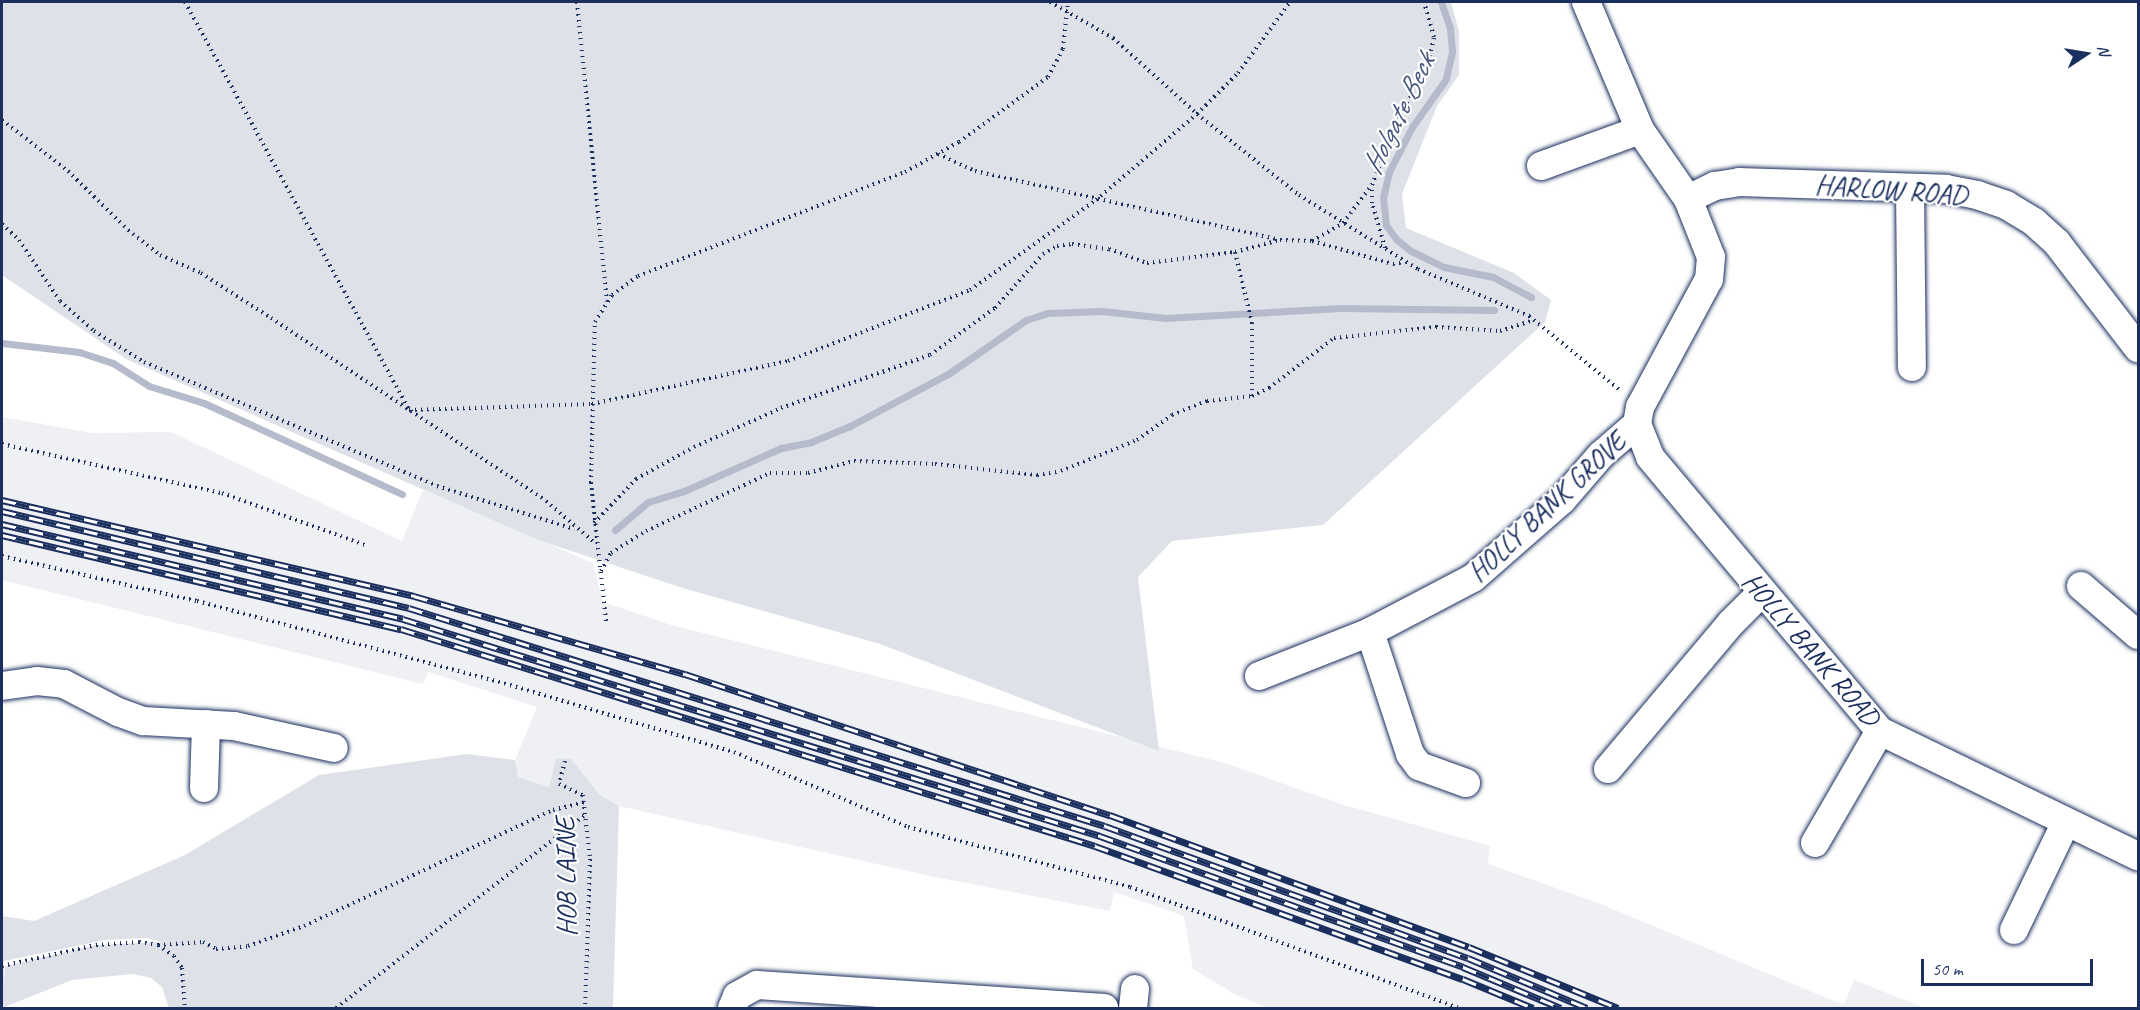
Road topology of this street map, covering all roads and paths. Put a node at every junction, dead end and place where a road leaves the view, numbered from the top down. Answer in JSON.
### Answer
{"nodes":[{"id":1,"x":185,"y":2,"type":"edge"},
{"id":2,"x":577,"y":2,"type":"edge"},
{"id":3,"x":1050,"y":2,"type":"edge"},
{"id":4,"x":1068,"y":2,"type":"edge"},
{"id":5,"x":1290,"y":2,"type":"edge"},
{"id":6,"x":1424,"y":2,"type":"edge"},
{"id":7,"x":1586,"y":2,"type":"edge"},
{"id":8,"x":1069,"y":15,"type":"junction"},
{"id":9,"x":1197,"y":114,"type":"junction"},
{"id":10,"x":2,"y":120,"type":"edge"},
{"id":11,"x":1640,"y":130,"type":"junction"},
{"id":12,"x":938,"y":153,"type":"junction"},
{"id":13,"x":1541,"y":166,"type":"dead end"},
{"id":14,"x":1372,"y":185,"type":"junction"},
{"id":15,"x":1910,"y":188,"type":"junction"},
{"id":16,"x":1688,"y":199,"type":"junction"},
{"id":17,"x":1096,"y":200,"type":"junction"},
{"id":18,"x":1343,"y":223,"type":"junction"},
{"id":19,"x":2,"y":224,"type":"edge"},
{"id":20,"x":1280,"y":240,"type":"junction"},
{"id":21,"x":1312,"y":242,"type":"junction"},
{"id":22,"x":1385,"y":249,"type":"junction"},
{"id":23,"x":1235,"y":252,"type":"junction"},
{"id":24,"x":1406,"y":262,"type":"junction"},
{"id":25,"x":607,"y":302,"type":"junction"},
{"id":26,"x":1534,"y":320,"type":"junction"},
{"id":27,"x":2139,"y":348,"type":"edge"},
{"id":28,"x":1912,"y":367,"type":"dead end"},
{"id":29,"x":1252,"y":396,"type":"junction"},
{"id":30,"x":592,"y":404,"type":"junction"},
{"id":31,"x":409,"y":410,"type":"junction"},
{"id":32,"x":1639,"y":416,"type":"junction"},
{"id":33,"x":2,"y":444,"type":"edge"},
{"id":34,"x":593,"y":524,"type":"junction"},
{"id":35,"x":577,"y":530,"type":"junction"},
{"id":36,"x":595,"y":543,"type":"junction"},
{"id":37,"x":365,"y":545,"type":"dead end"},
{"id":38,"x":2,"y":555,"type":"edge"},
{"id":39,"x":601,"y":571,"type":"junction"},
{"id":40,"x":2081,"y":586,"type":"dead end"},
{"id":41,"x":1761,"y":593,"type":"junction"},
{"id":42,"x":606,"y":621,"type":"dead end"},
{"id":43,"x":1370,"y":632,"type":"junction"},
{"id":44,"x":2139,"y":635,"type":"edge"},
{"id":45,"x":1259,"y":676,"type":"dead end"},
{"id":46,"x":2,"y":687,"type":"edge"},
{"id":47,"x":206,"y":724,"type":"junction"},
{"id":48,"x":1880,"y":731,"type":"junction"},
{"id":49,"x":334,"y":748,"type":"dead end"},
{"id":50,"x":565,"y":761,"type":"dead end"},
{"id":51,"x":1608,"y":769,"type":"dead end"},
{"id":52,"x":1466,"y":783,"type":"dead end"},
{"id":53,"x":204,"y":788,"type":"dead end"},
{"id":54,"x":584,"y":802,"type":"junction"},
{"id":55,"x":586,"y":814,"type":"junction"},
{"id":56,"x":2066,"y":822,"type":"junction"},
{"id":57,"x":1815,"y":843,"type":"dead end"},
{"id":58,"x":2139,"y":856,"type":"edge"},
{"id":59,"x":2014,"y":930,"type":"dead end"},
{"id":60,"x":158,"y":945,"type":"junction"},
{"id":61,"x":2,"y":966,"type":"edge"},
{"id":62,"x":185,"y":1008,"type":"edge"},
{"id":63,"x":336,"y":1008,"type":"edge"},
{"id":64,"x":585,"y":1008,"type":"edge"},
{"id":65,"x":732,"y":1008,"type":"edge"},
{"id":66,"x":1104,"y":1008,"type":"edge"},
{"id":67,"x":1458,"y":1008,"type":"edge"}],
"edges":[{"from":1,"to":31,"type":"path"},
{"from":2,"to":25,"type":"path"},
{"from":3,"to":8,"type":"path"},
{"from":4,"to":8,"type":"path"},
{"from":5,"to":9,"type":"path"},
{"from":6,"to":14,"type":"path"},
{"from":7,"to":11,"type":"street"},
{"from":8,"to":9,"type":"path"},
{"from":8,"to":12,"type":"path"},
{"from":9,"to":17,"type":"path"},
{"from":9,"to":18,"type":"path"},
{"from":10,"to":31,"type":"path"},
{"from":11,"to":13,"type":"street"},
{"from":11,"to":16,"type":"street"},
{"from":12,"to":17,"type":"path"},
{"from":12,"to":25,"type":"path"},
{"from":14,"to":18,"type":"path"},
{"from":14,"to":22,"type":"path"},
{"from":15,"to":16,"type":"street","name":"HARLOW ROAD"},
{"from":15,"to":27,"type":"street","name":"HARLOW ROAD"},
{"from":15,"to":28,"type":"street"},
{"from":16,"to":32,"type":"street"},
{"from":17,"to":20,"type":"path"},
{"from":17,"to":30,"type":"path"},
{"from":18,"to":21,"type":"path"},
{"from":18,"to":22,"type":"path"},
{"from":19,"to":35,"type":"path"},
{"from":20,"to":21,"type":"path"},
{"from":20,"to":23,"type":"path"},
{"from":21,"to":24,"type":"path"},
{"from":22,"to":24,"type":"path"},
{"from":23,"to":29,"type":"path"},
{"from":23,"to":34,"type":"path"},
{"from":24,"to":26,"type":"path"},
{"from":25,"to":30,"type":"path"},
{"from":26,"to":29,"type":"path"},
{"from":26,"to":32,"type":"path"},
{"from":29,"to":39,"type":"path"},
{"from":30,"to":31,"type":"path"},
{"from":30,"to":34,"type":"path"},
{"from":31,"to":35,"type":"path"},
{"from":32,"to":41,"type":"street","name":"HOLLY BANK ROAD"},
{"from":32,"to":43,"type":"street","name":"HOLLY BANK GROVE"},
{"from":33,"to":37,"type":"path"},
{"from":34,"to":36,"type":"path"},
{"from":35,"to":36,"type":"path"},
{"from":36,"to":39,"type":"path"},
{"from":38,"to":67,"type":"path"},
{"from":39,"to":42,"type":"path"},
{"from":40,"to":44,"type":"street"},
{"from":41,"to":48,"type":"street","name":"HOLLY BANK ROAD"},
{"from":41,"to":51,"type":"street"},
{"from":43,"to":45,"type":"street","name":"HOLLY BANK GROVE"},
{"from":43,"to":52,"type":"street"},
{"from":46,"to":47,"type":"street"},
{"from":47,"to":49,"type":"street"},
{"from":47,"to":53,"type":"street"},
{"from":48,"to":56,"type":"street","name":"HOLLY BANK ROAD"},
{"from":48,"to":57,"type":"street"},
{"from":50,"to":54,"type":"path","name":"HOB LAINE"},
{"from":54,"to":55,"type":"path","name":"HOB LAINE"},
{"from":54,"to":60,"type":"path"},
{"from":55,"to":63,"type":"path"},
{"from":55,"to":64,"type":"path","name":"HOB LAINE"},
{"from":56,"to":58,"type":"street","name":"HOLLY BANK ROAD"},
{"from":56,"to":59,"type":"street"},
{"from":60,"to":61,"type":"path"},
{"from":60,"to":62,"type":"path"},
{"from":65,"to":66,"type":"street"}]}
